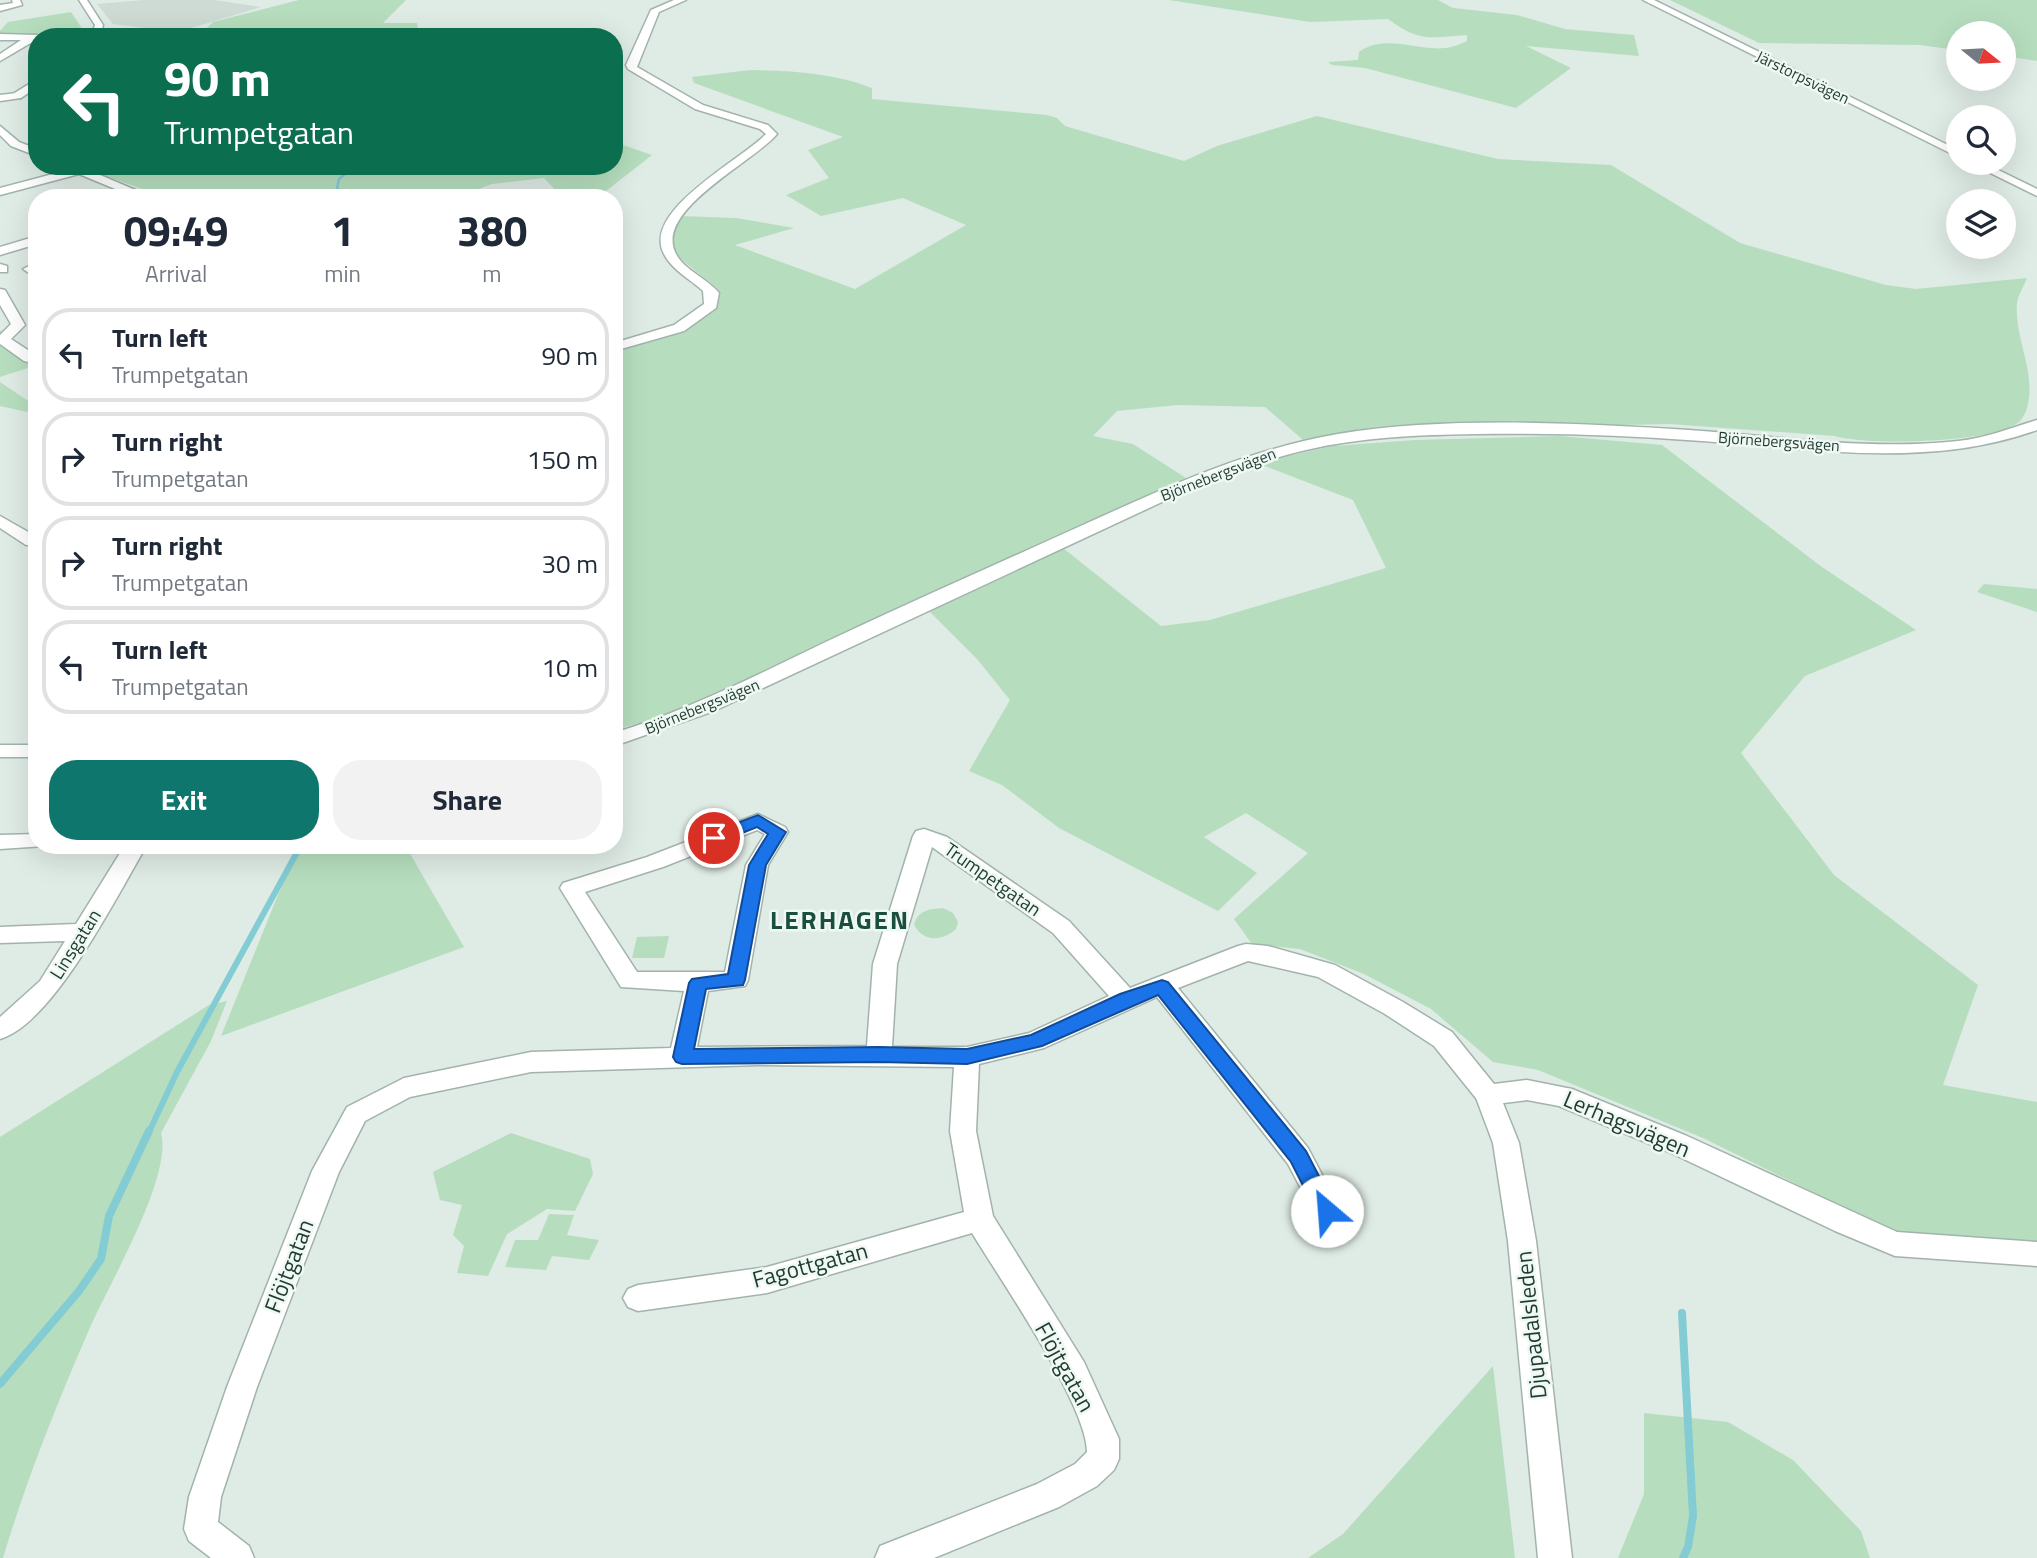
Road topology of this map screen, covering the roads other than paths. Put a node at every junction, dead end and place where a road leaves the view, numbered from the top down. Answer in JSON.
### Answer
{"nodes":[{"id":1,"x":16,"y":0,"type":"edge"},
{"id":2,"x":83,"y":0,"type":"edge"},
{"id":3,"x":682,"y":0,"type":"edge"},
{"id":4,"x":1647,"y":0,"type":"edge"},
{"id":5,"x":0,"y":8,"type":"edge"},
{"id":6,"x":99,"y":28,"type":"edge"},
{"id":7,"x":0,"y":37,"type":"edge"},
{"id":8,"x":28,"y":38,"type":"edge"},
{"id":9,"x":28,"y":41,"type":"edge"},
{"id":10,"x":0,"y":58,"type":"edge"},
{"id":11,"x":28,"y":88,"type":"edge"},
{"id":12,"x":0,"y":97,"type":"edge"},
{"id":13,"x":0,"y":129,"type":"edge"},
{"id":14,"x":15,"y":144,"type":"junction"},
{"id":15,"x":0,"y":146,"type":"edge"},
{"id":16,"x":1946,"y":148,"type":"edge"},
{"id":17,"x":28,"y":149,"type":"edge"},
{"id":18,"x":52,"y":175,"type":"edge"},
{"id":19,"x":90,"y":175,"type":"edge"},
{"id":20,"x":2000,"y":175,"type":"edge"},
{"id":21,"x":126,"y":189,"type":"edge"},
{"id":22,"x":0,"y":192,"type":"edge"},
{"id":23,"x":2037,"y":193,"type":"edge"},
{"id":24,"x":28,"y":242,"type":"edge"},
{"id":25,"x":0,"y":251,"type":"edge"},
{"id":26,"x":0,"y":293,"type":"edge"},
{"id":27,"x":623,"y":344,"type":"edge"},
{"id":28,"x":28,"y":357,"type":"edge"},
{"id":29,"x":2037,"y":425,"type":"edge"},
{"id":30,"x":0,"y":521,"type":"edge"},
{"id":31,"x":28,"y":538,"type":"edge"},
{"id":32,"x":623,"y":737,"type":"edge"},
{"id":33,"x":0,"y":751,"type":"edge"},
{"id":34,"x":28,"y":751,"type":"edge"},
{"id":35,"x":28,"y":841,"type":"edge"},
{"id":36,"x":0,"y":842,"type":"edge"},
{"id":37,"x":131,"y":854,"type":"edge"},
{"id":38,"x":83,"y":932,"type":"junction"},
{"id":39,"x":0,"y":935,"type":"edge"},
{"id":40,"x":698,"y":983,"type":"junction"},
{"id":41,"x":1162,"y":986,"type":"junction"},
{"id":42,"x":1126,"y":999,"type":"junction"},
{"id":43,"x":0,"y":1030,"type":"edge"},
{"id":44,"x":879,"y":1054,"type":"junction"},
{"id":45,"x":682,"y":1057,"type":"junction"},
{"id":46,"x":967,"y":1057,"type":"junction"},
{"id":47,"x":1488,"y":1095,"type":"junction"},
{"id":48,"x":1327,"y":1211,"type":"dead end"},
{"id":49,"x":979,"y":1219,"type":"junction"},
{"id":50,"x":2037,"y":1254,"type":"edge"},
{"id":51,"x":638,"y":1298,"type":"dead end"},
{"id":52,"x":237,"y":1558,"type":"edge"},
{"id":53,"x":892,"y":1558,"type":"edge"},
{"id":54,"x":1555,"y":1558,"type":"edge"}],
"edges":[{"from":1,"to":5,"type":"street"},
{"from":2,"to":6,"type":"street"},
{"from":3,"to":27,"type":"street"},
{"from":4,"to":16,"type":"street","name":"Järstorpsvägen"},
{"from":7,"to":8,"type":"street"},
{"from":9,"to":10,"type":"street"},
{"from":11,"to":12,"type":"street"},
{"from":13,"to":14,"type":"street"},
{"from":14,"to":15,"type":"street"},
{"from":14,"to":17,"type":"street"},
{"from":18,"to":22,"type":"street"},
{"from":19,"to":21,"type":"street"},
{"from":20,"to":23,"type":"street"},
{"from":24,"to":25,"type":"street"},
{"from":26,"to":28,"type":"street"},
{"from":29,"to":32,"type":"street","name":"Björnebergsvägen"},
{"from":30,"to":31,"type":"street"},
{"from":33,"to":34,"type":"street"},
{"from":35,"to":36,"type":"street"},
{"from":37,"to":38,"type":"street","name":"Linsgatan"},
{"from":38,"to":39,"type":"street"},
{"from":38,"to":43,"type":"street","name":"Linsgatan"},
{"from":40,"to":40,"type":"street"},
{"from":40,"to":45,"type":"street"},
{"from":41,"to":42,"type":"street"},
{"from":41,"to":47,"type":"street"},
{"from":41,"to":48,"type":"street"},
{"from":42,"to":44,"type":"street","name":"Trumpetgatan"},
{"from":42,"to":46,"type":"street"},
{"from":44,"to":45,"type":"street"},
{"from":44,"to":46,"type":"street"},
{"from":45,"to":52,"type":"street","name":"Flöjtgatan"},
{"from":46,"to":49,"type":"street","name":"Flöjtgatan"},
{"from":47,"to":50,"type":"street","name":"Lerhagsvägen"},
{"from":47,"to":54,"type":"street","name":"Djupadalsleden"},
{"from":49,"to":51,"type":"street","name":"Fagottgatan"},
{"from":49,"to":53,"type":"street","name":"Flöjtgatan"}]}
